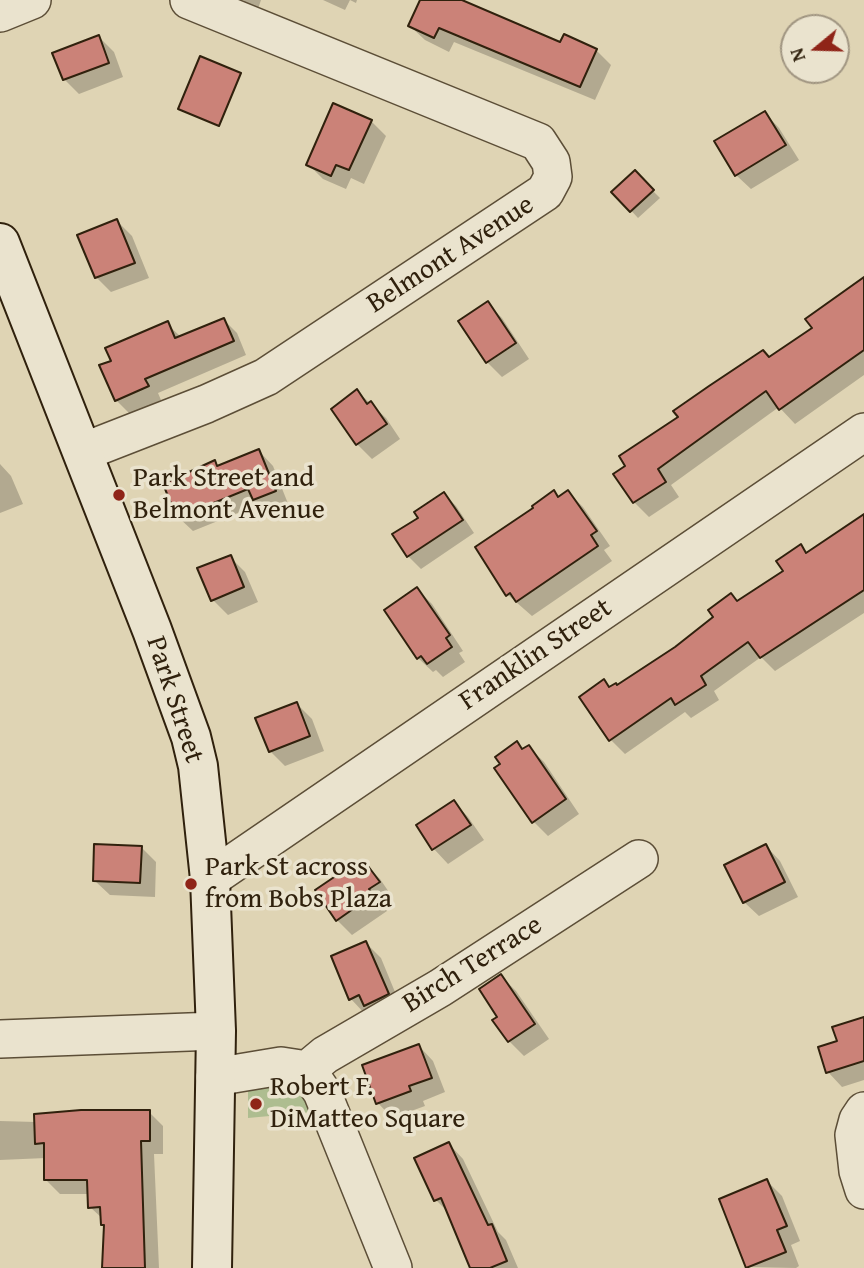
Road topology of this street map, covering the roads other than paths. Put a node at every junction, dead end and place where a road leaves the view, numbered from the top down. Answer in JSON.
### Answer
{"nodes":[{"id":1,"x":32,"y":0,"type":"edge"},
{"id":2,"x":189,"y":0,"type":"edge"},
{"id":3,"x":0,"y":13,"type":"edge"},
{"id":4,"x":0,"y":243,"type":"edge"},
{"id":5,"x":864,"y":432,"type":"edge"},
{"id":6,"x":83,"y":452,"type":"junction"},
{"id":7,"x":639,"y":859,"type":"dead end"},
{"id":8,"x":210,"y":879,"type":"junction"},
{"id":9,"x":216,"y":1031,"type":"junction"},
{"id":10,"x":0,"y":1039,"type":"edge"},
{"id":11,"x":307,"y":1070,"type":"junction"},
{"id":12,"x":215,"y":1077,"type":"junction"},
{"id":13,"x":864,"y":1111,"type":"edge"},
{"id":14,"x":864,"y":1190,"type":"edge"},
{"id":15,"x":212,"y":1268,"type":"edge"},
{"id":16,"x":393,"y":1268,"type":"edge"}],
"edges":[{"from":1,"to":3,"type":"street"},
{"from":2,"to":6,"type":"street","name":"Belmont Avenue"},
{"from":4,"to":6,"type":"main road","name":"Park Street"},
{"from":5,"to":8,"type":"street","name":"Franklin Street"},
{"from":6,"to":8,"type":"main road","name":"Park Street"},
{"from":7,"to":11,"type":"street","name":"Birch Terrace"},
{"from":8,"to":9,"type":"main road","name":"Park Street"},
{"from":9,"to":10,"type":"street"},
{"from":9,"to":12,"type":"main road","name":"Park Street"},
{"from":11,"to":12,"type":"street"},
{"from":11,"to":16,"type":"street"},
{"from":12,"to":15,"type":"main road","name":"Park Street"},
{"from":13,"to":14,"type":"street"}]}
